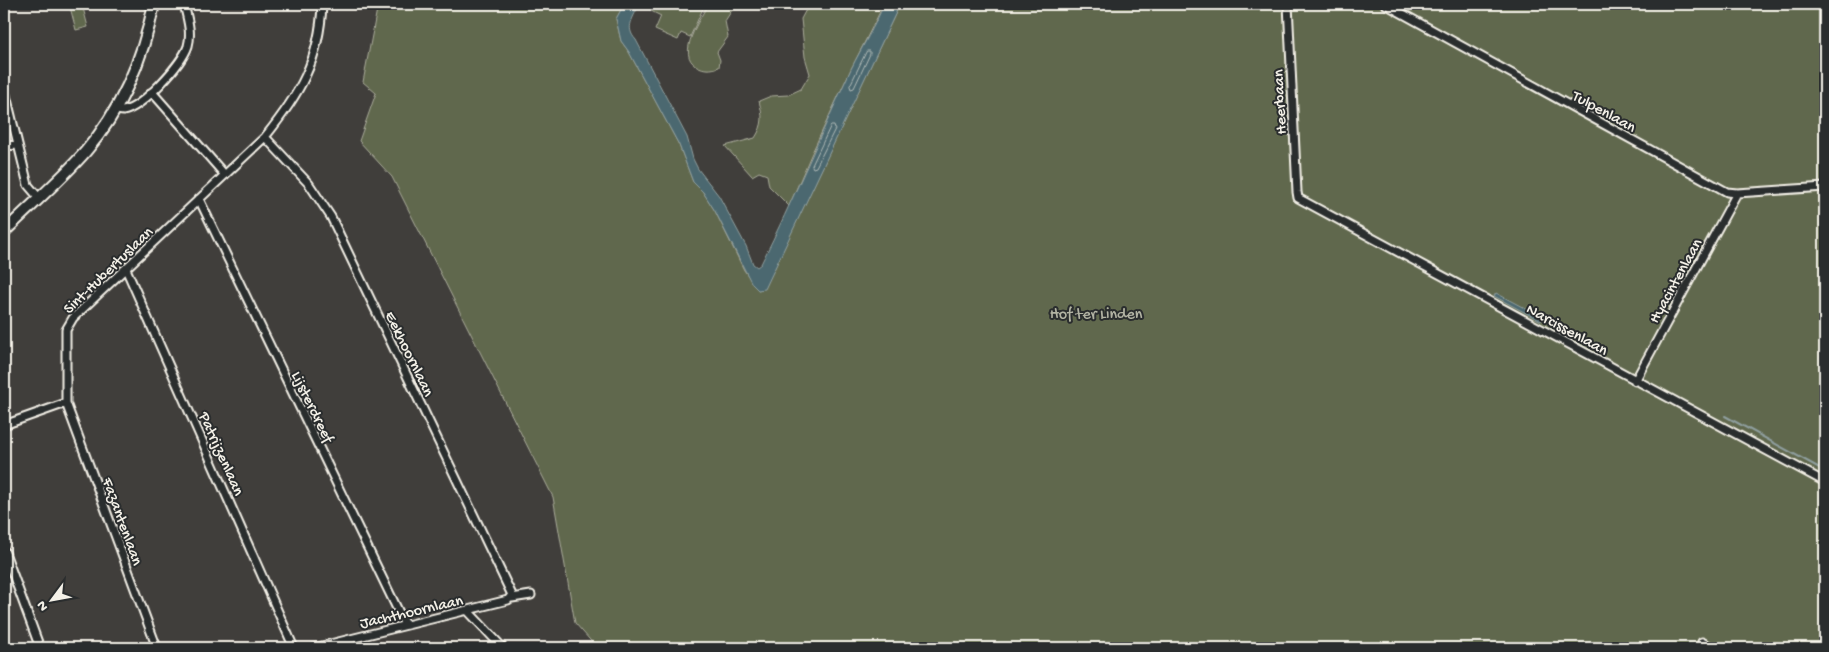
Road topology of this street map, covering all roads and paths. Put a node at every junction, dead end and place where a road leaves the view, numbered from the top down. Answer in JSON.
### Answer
{"nodes":[{"id":1,"x":154,"y":4,"type":"edge"},
{"id":2,"x":184,"y":4,"type":"edge"},
{"id":3,"x":322,"y":4,"type":"edge"},
{"id":4,"x":1288,"y":4,"type":"edge"},
{"id":5,"x":1385,"y":4,"type":"edge"},
{"id":6,"x":4,"y":87,"type":"edge"},
{"id":7,"x":152,"y":92,"type":"junction"},
{"id":8,"x":116,"y":109,"type":"junction"},
{"id":9,"x":265,"y":137,"type":"junction"},
{"id":10,"x":18,"y":145,"type":"junction"},
{"id":11,"x":4,"y":146,"type":"edge"},
{"id":12,"x":225,"y":175,"type":"junction"},
{"id":13,"x":1825,"y":188,"type":"edge"},
{"id":14,"x":1737,"y":193,"type":"junction"},
{"id":15,"x":39,"y":198,"type":"junction"},
{"id":16,"x":1298,"y":198,"type":"joint"},
{"id":17,"x":198,"y":200,"type":"junction"},
{"id":18,"x":4,"y":232,"type":"edge"},
{"id":19,"x":126,"y":269,"type":"junction"},
{"id":20,"x":1635,"y":381,"type":"junction"},
{"id":21,"x":66,"y":403,"type":"junction"},
{"id":22,"x":4,"y":425,"type":"edge"},
{"id":23,"x":1825,"y":482,"type":"edge"},
{"id":24,"x":4,"y":550,"type":"edge"},
{"id":25,"x":13,"y":574,"type":"junction"},
{"id":26,"x":4,"y":577,"type":"edge"},
{"id":27,"x":531,"y":595,"type":"dead end"},
{"id":28,"x":512,"y":596,"type":"junction"},
{"id":29,"x":468,"y":612,"type":"junction"},
{"id":30,"x":405,"y":625,"type":"junction"},
{"id":31,"x":1702,"y":642,"type":"dead end"},
{"id":32,"x":40,"y":648,"type":"edge"},
{"id":33,"x":157,"y":648,"type":"edge"},
{"id":34,"x":294,"y":648,"type":"edge"},
{"id":35,"x":314,"y":648,"type":"edge"},
{"id":36,"x":503,"y":648,"type":"edge"},
{"id":37,"x":1713,"y":648,"type":"edge"}],
"edges":[{"from":1,"to":8,"type":"main road"},
{"from":2,"to":7,"type":"street"},
{"from":3,"to":9,"type":"street","name":"Sint-Hubertuslaan"},
{"from":4,"to":16,"type":"street","name":"Heerbaan"},
{"from":5,"to":14,"type":"street","name":"Tulpenlaan"},
{"from":6,"to":10,"type":"street"},
{"from":7,"to":8,"type":"street"},
{"from":7,"to":12,"type":"street"},
{"from":8,"to":15,"type":"main road"},
{"from":9,"to":12,"type":"street","name":"Sint-Hubertuslaan"},
{"from":9,"to":28,"type":"street","name":"Eekhoornlaan"},
{"from":10,"to":11,"type":"street"},
{"from":10,"to":15,"type":"street"},
{"from":12,"to":17,"type":"street","name":"Sint-Hubertuslaan"},
{"from":13,"to":14,"type":"street","name":"Tulpenlaan"},
{"from":14,"to":20,"type":"street","name":"Hyacintenlaan"},
{"from":15,"to":18,"type":"main road"},
{"from":16,"to":20,"type":"street","name":"Narcissenlaan"},
{"from":17,"to":19,"type":"street","name":"Sint-Hubertuslaan"},
{"from":17,"to":30,"type":"street","name":"Lijsterdreef"},
{"from":19,"to":21,"type":"street","name":"Sint-Hubertuslaan"},
{"from":19,"to":34,"type":"street","name":"Patrijzenlaan"},
{"from":20,"to":23,"type":"street","name":"Narcissenlaan"},
{"from":21,"to":22,"type":"street"},
{"from":21,"to":33,"type":"street","name":"Fazantenlaan"},
{"from":24,"to":25,"type":"street"},
{"from":25,"to":26,"type":"street"},
{"from":25,"to":32,"type":"street"},
{"from":27,"to":28,"type":"street","name":"Jachthoornlaan"},
{"from":28,"to":29,"type":"street","name":"Jachthoornlaan"},
{"from":29,"to":30,"type":"street","name":"Jachthoornlaan"},
{"from":29,"to":36,"type":"street"},
{"from":30,"to":35,"type":"street","name":"Jachthoornlaan"},
{"from":31,"to":37,"type":"street"}]}
